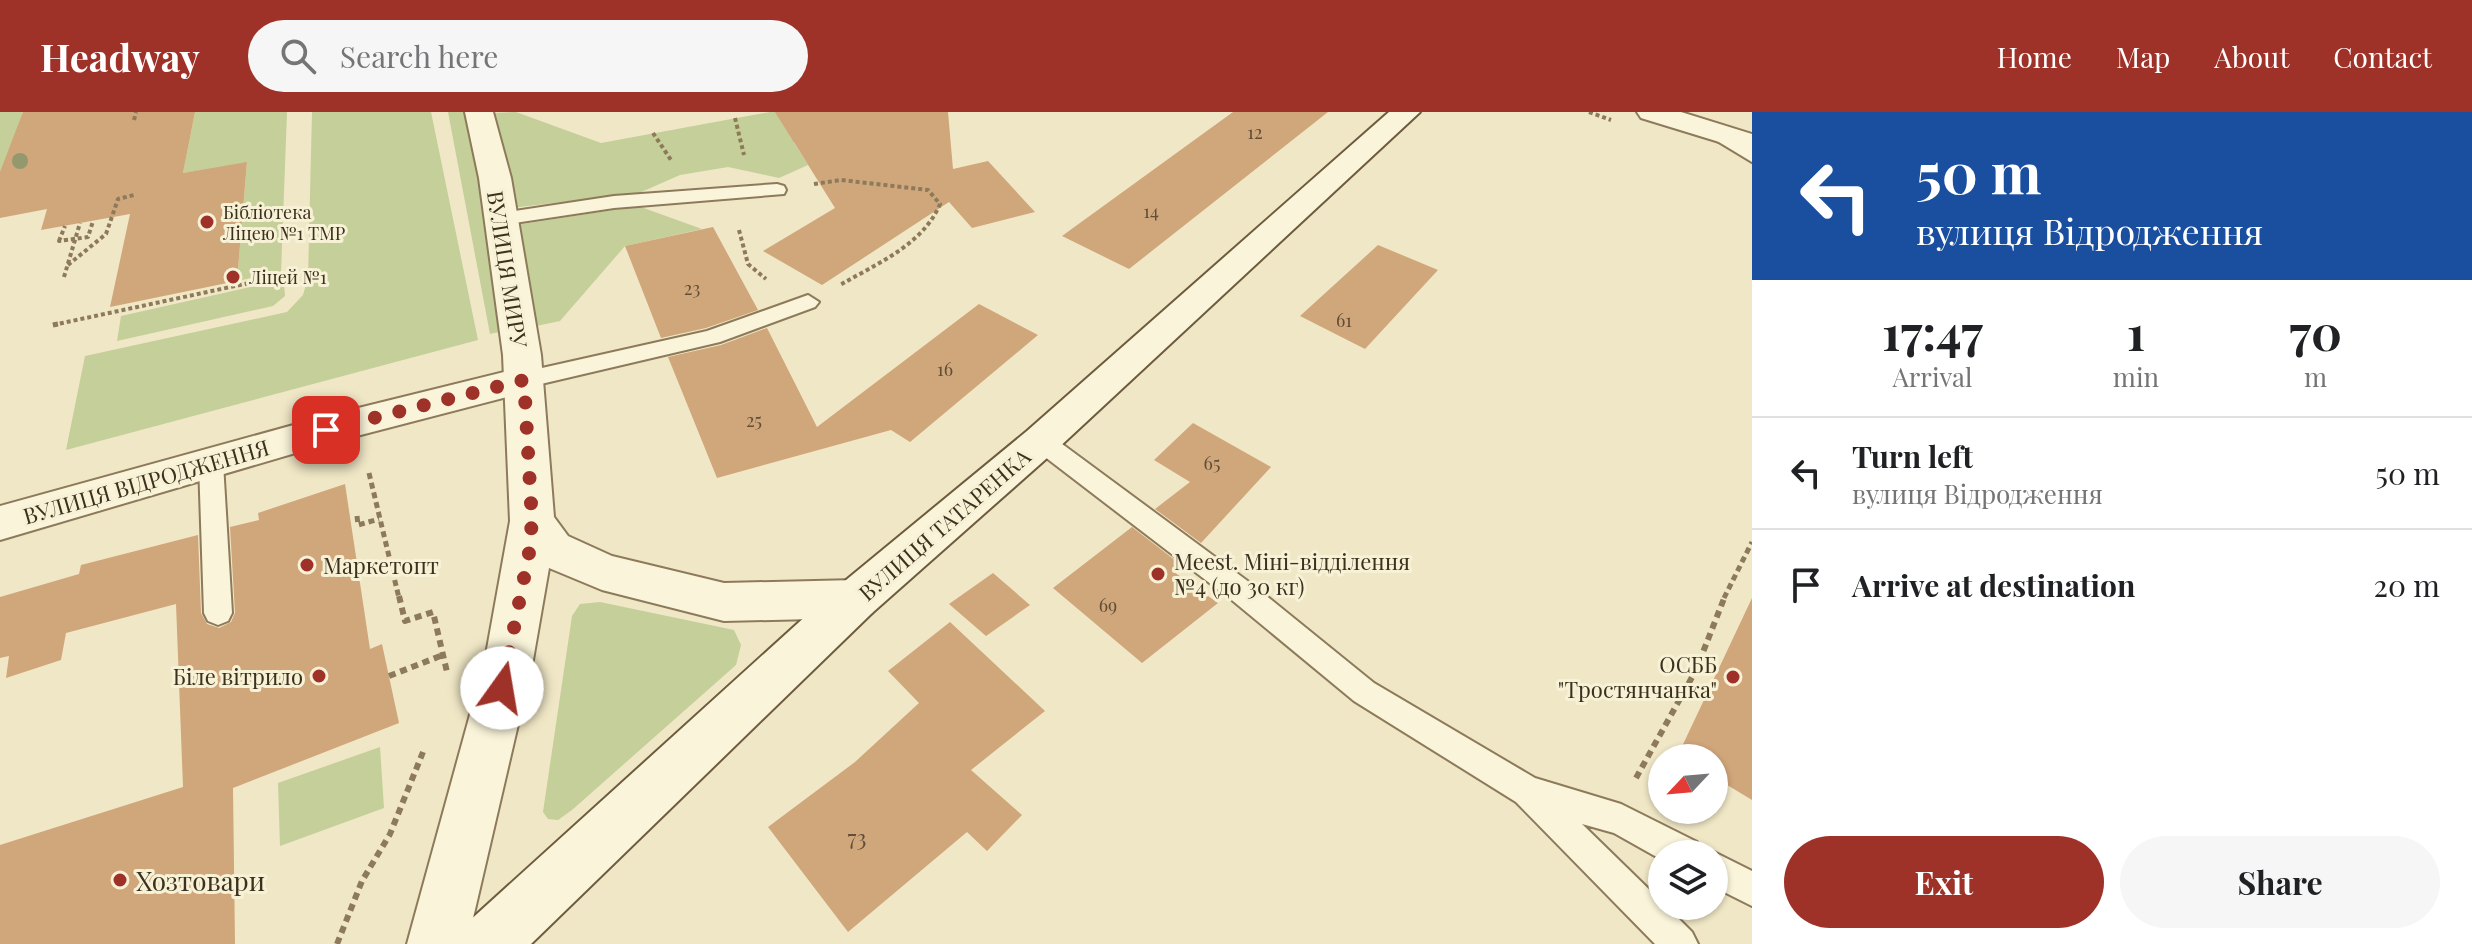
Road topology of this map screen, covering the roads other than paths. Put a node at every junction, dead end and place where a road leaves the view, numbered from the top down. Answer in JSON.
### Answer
{"nodes":[{"id":1,"x":479,"y":112,"type":"edge"},
{"id":2,"x":1406,"y":112,"type":"edge"},
{"id":3,"x":1651,"y":112,"type":"edge"},
{"id":4,"x":1715,"y":132,"type":"junction"},
{"id":5,"x":1752,"y":143,"type":"edge"},
{"id":6,"x":1752,"y":157,"type":"edge"},
{"id":7,"x":777,"y":190,"type":"road end"},
{"id":8,"x":501,"y":219,"type":"junction"},
{"id":9,"x":808,"y":302,"type":"road end"},
{"id":10,"x":524,"y":380,"type":"junction"},
{"id":11,"x":1041,"y":441,"type":"junction"},
{"id":12,"x":211,"y":463,"type":"junction"},
{"id":13,"x":532,"y":521,"type":"junction"},
{"id":14,"x":0,"y":523,"type":"edge"},
{"id":15,"x":856,"y":599,"type":"junction"},
{"id":16,"x":218,"y":613,"type":"dead end"},
{"id":17,"x":1527,"y":791,"type":"junction"},
{"id":18,"x":1659,"y":840,"type":"edge"},
{"id":19,"x":1728,"y":876,"type":"edge"},
{"id":20,"x":1752,"y":889,"type":"edge"},
{"id":21,"x":437,"y":944,"type":"edge"},
{"id":22,"x":488,"y":944,"type":"edge"},
{"id":23,"x":1680,"y":944,"type":"edge"}],
"edges":[{"from":1,"to":8,"type":"street","name":"ВУЛИЦЯ МИРУ"},
{"from":2,"to":11,"type":"street","name":"ВУЛИЦЯ ТАТАРЕНКА"},
{"from":3,"to":4,"type":"street"},
{"from":4,"to":5,"type":"street"},
{"from":4,"to":6,"type":"lane"},
{"from":7,"to":8,"type":"lane"},
{"from":8,"to":10,"type":"street","name":"ВУЛИЦЯ МИРУ"},
{"from":9,"to":10,"type":"lane"},
{"from":10,"to":12,"type":"street","name":"ВУЛИЦЯ ВІДРОДЖЕННЯ"},
{"from":10,"to":13,"type":"street","name":"ВУЛИЦЯ МИРУ"},
{"from":11,"to":15,"type":"street","name":"ВУЛИЦЯ ТАТАРЕНКА"},
{"from":11,"to":17,"type":"lane"},
{"from":12,"to":14,"type":"street","name":"ВУЛИЦЯ ВІДРОДЖЕННЯ"},
{"from":12,"to":16,"type":"lane"},
{"from":13,"to":15,"type":"street"},
{"from":13,"to":21,"type":"street","name":"ВУЛИЦЯ МИРУ"},
{"from":15,"to":22,"type":"street","name":"ВУЛИЦЯ ТАТАРЕНКА"},
{"from":17,"to":18,"type":"lane"},
{"from":17,"to":23,"type":"lane"},
{"from":19,"to":20,"type":"lane"}]}
